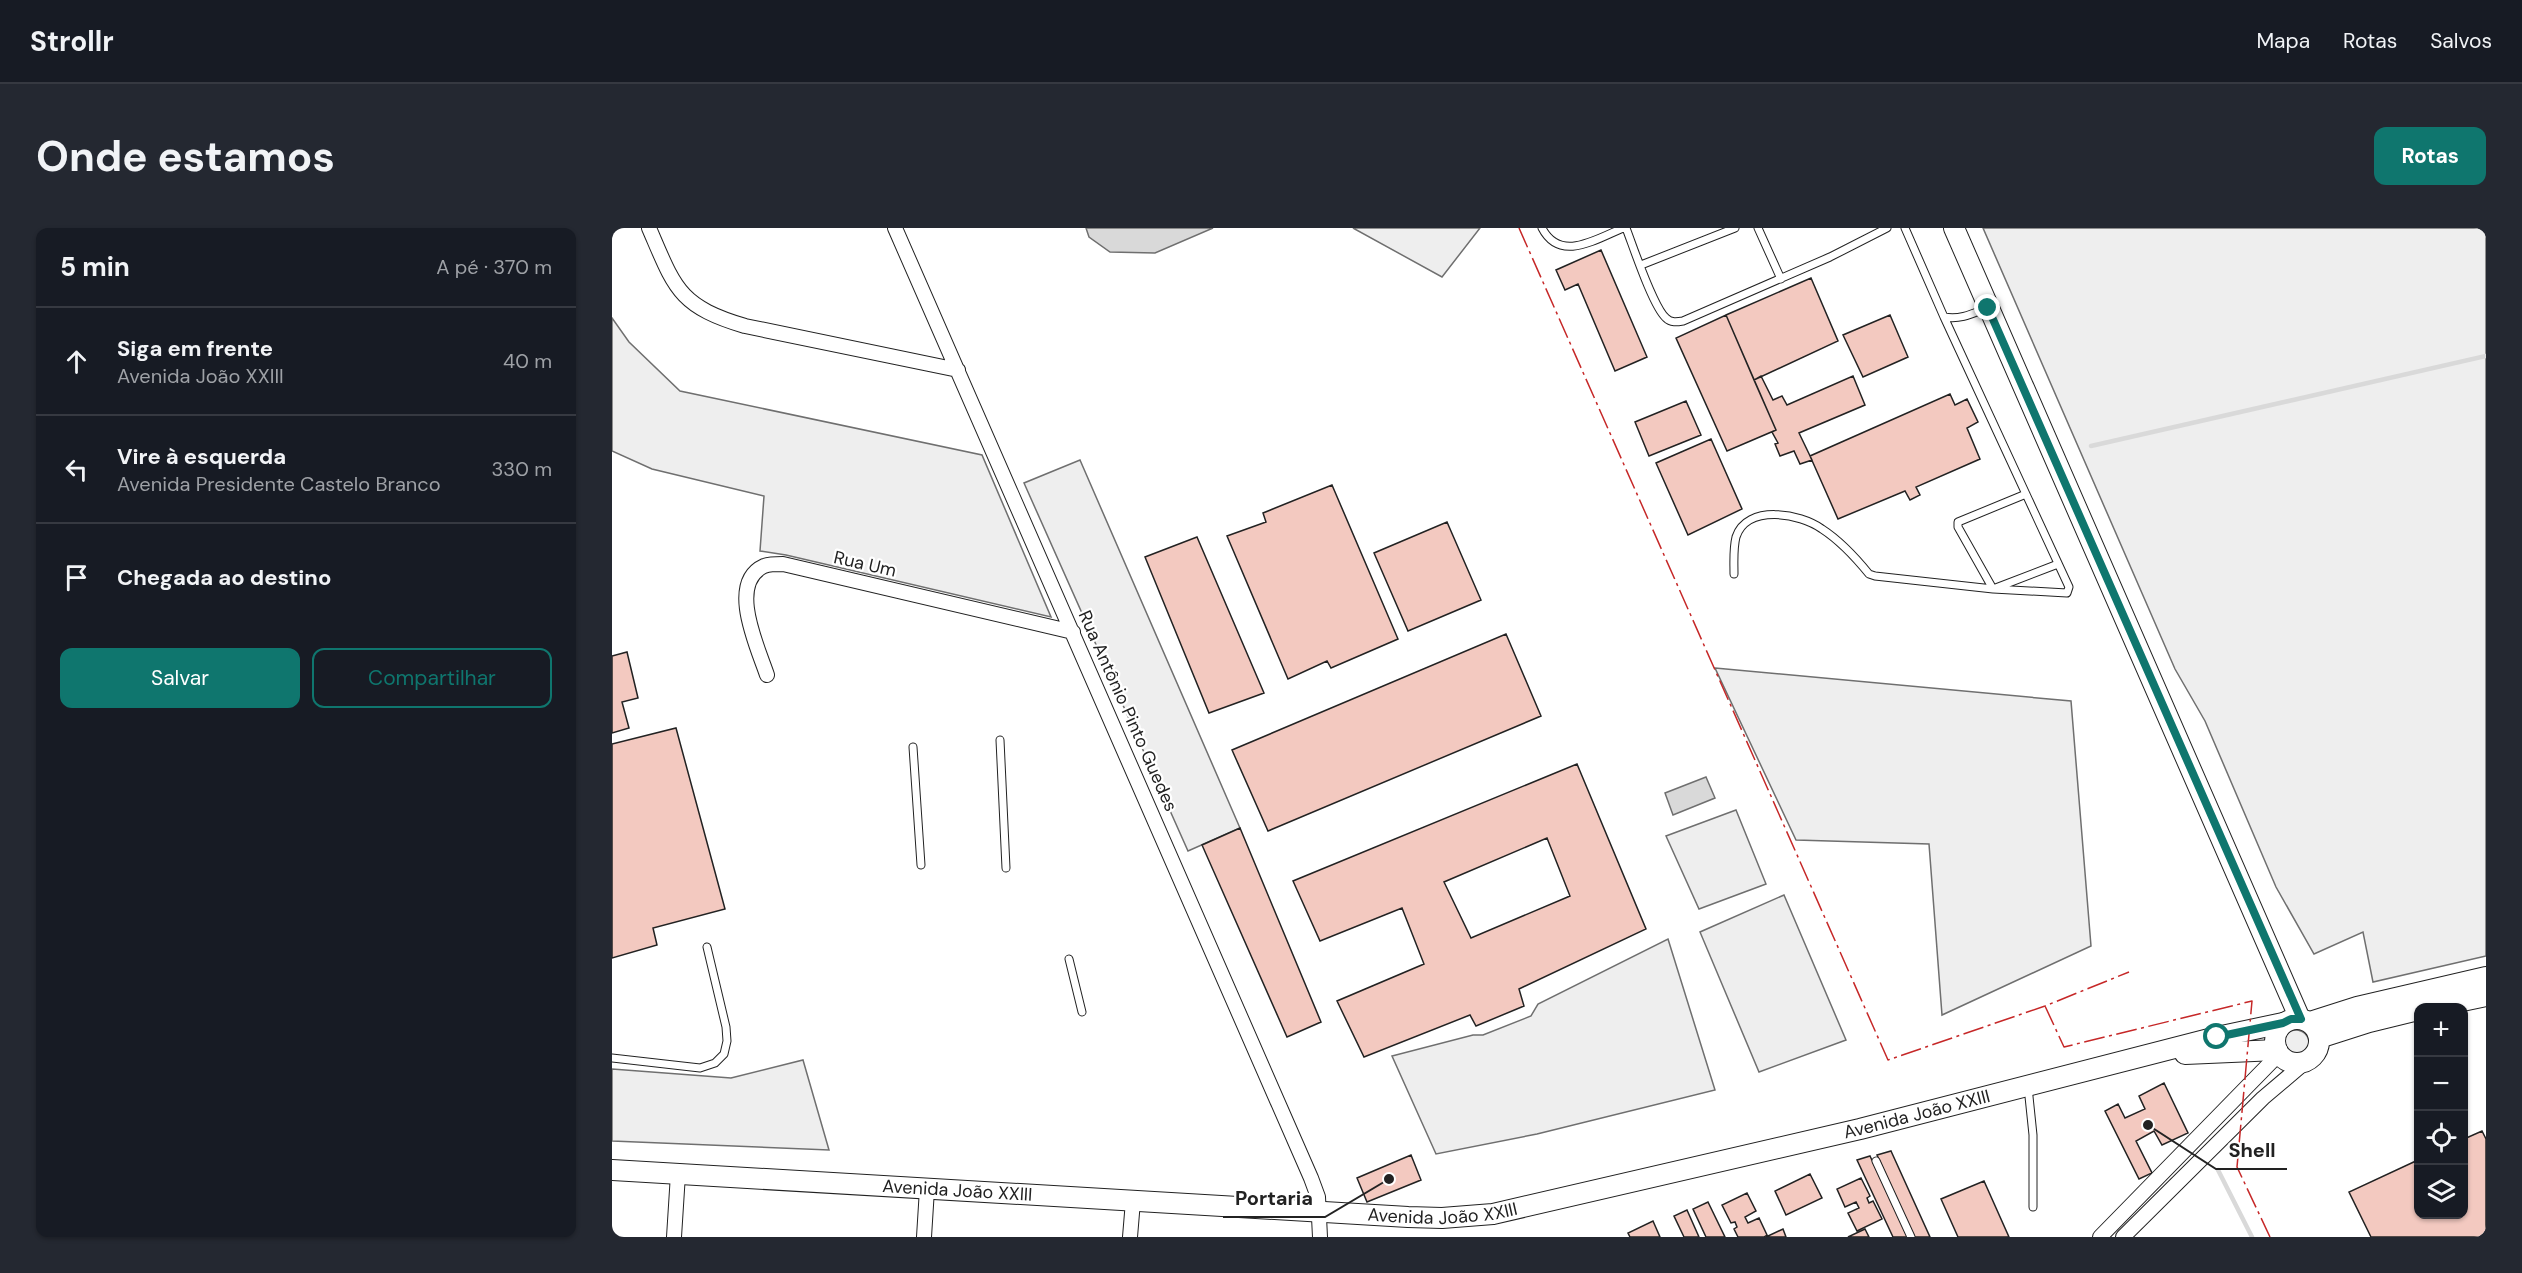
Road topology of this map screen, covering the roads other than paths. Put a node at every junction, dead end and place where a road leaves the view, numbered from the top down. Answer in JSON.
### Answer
{"nodes":[{"id":1,"x":649,"y":228,"type":"edge"},
{"id":2,"x":895,"y":228,"type":"edge"},
{"id":3,"x":1542,"y":228,"type":"edge"},
{"id":4,"x":1625,"y":228,"type":"edge"},
{"id":5,"x":1735,"y":228,"type":"edge"},
{"id":6,"x":1758,"y":228,"type":"edge"},
{"id":7,"x":1887,"y":228,"type":"edge"},
{"id":8,"x":1905,"y":228,"type":"edge"},
{"id":9,"x":1954,"y":228,"type":"edge"},
{"id":10,"x":1641,"y":265,"type":"junction"},
{"id":11,"x":1781,"y":279,"type":"junction"},
{"id":12,"x":1988,"y":308,"type":"junction"},
{"id":13,"x":1944,"y":317,"type":"junction"},
{"id":14,"x":958,"y":370,"type":"junction"},
{"id":15,"x":2026,"y":494,"type":"junction"},
{"id":16,"x":2058,"y":564,"type":"junction"},
{"id":17,"x":1734,"y":574,"type":"dead end"},
{"id":18,"x":1993,"y":589,"type":"junction"},
{"id":19,"x":1073,"y":632,"type":"junction"},
{"id":20,"x":767,"y":675,"type":"dead end"},
{"id":21,"x":1000,"y":740,"type":"dead end"},
{"id":22,"x":912,"y":747,"type":"dead end"},
{"id":23,"x":921,"y":865,"type":"dead end"},
{"id":24,"x":1006,"y":868,"type":"dead end"},
{"id":25,"x":707,"y":947,"type":"dead end"},
{"id":26,"x":1069,"y":959,"type":"dead end"},
{"id":27,"x":2486,"y":977,"type":"edge"},
{"id":28,"x":2486,"y":996,"type":"edge"},
{"id":29,"x":2453,"y":1003,"type":"edge"},
{"id":30,"x":2414,"y":1011,"type":"edge"},
{"id":31,"x":1082,"y":1012,"type":"dead end"},
{"id":32,"x":2303,"y":1025,"type":"junction"},
{"id":33,"x":2278,"y":1052,"type":"junction"},
{"id":34,"x":2149,"y":1056,"type":"junction"},
{"id":35,"x":612,"y":1058,"type":"edge"},
{"id":36,"x":2309,"y":1059,"type":"junction"},
{"id":37,"x":2028,"y":1087,"type":"junction"},
{"id":38,"x":1876,"y":1161,"type":"dead end"},
{"id":39,"x":612,"y":1170,"type":"edge"},
{"id":40,"x":678,"y":1174,"type":"junction"},
{"id":41,"x":927,"y":1189,"type":"junction"},
{"id":42,"x":1133,"y":1200,"type":"junction"},
{"id":43,"x":2033,"y":1208,"type":"dead end"},
{"id":44,"x":1319,"y":1211,"type":"junction"},
{"id":45,"x":674,"y":1237,"type":"edge"},
{"id":46,"x":924,"y":1237,"type":"edge"},
{"id":47,"x":1130,"y":1237,"type":"edge"},
{"id":48,"x":1320,"y":1237,"type":"edge"},
{"id":49,"x":1911,"y":1237,"type":"edge"},
{"id":50,"x":2100,"y":1237,"type":"edge"},
{"id":51,"x":2123,"y":1237,"type":"edge"}],
"edges":[{"from":1,"to":14,"type":"street"},
{"from":2,"to":14,"type":"street","name":"Rua Antônio Pinto Guedes"},
{"from":3,"to":4,"type":"lane"},
{"from":4,"to":10,"type":"lane"},
{"from":5,"to":10,"type":"lane"},
{"from":6,"to":11,"type":"lane"},
{"from":7,"to":11,"type":"lane"},
{"from":8,"to":13,"type":"lane"},
{"from":9,"to":12,"type":"main road"},
{"from":10,"to":11,"type":"lane"},
{"from":12,"to":13,"type":"lane"},
{"from":12,"to":32,"type":"main road"},
{"from":13,"to":15,"type":"lane"},
{"from":14,"to":19,"type":"street","name":"Rua Antônio Pinto Guedes"},
{"from":15,"to":16,"type":"lane"},
{"from":15,"to":18,"type":"lane"},
{"from":16,"to":18,"type":"lane"},
{"from":16,"to":18,"type":"lane"},
{"from":17,"to":18,"type":"lane"},
{"from":19,"to":20,"type":"street","name":"Rua Um"},
{"from":19,"to":44,"type":"street","name":"Rua Antônio Pinto Guedes"},
{"from":21,"to":24,"type":"lane"},
{"from":22,"to":23,"type":"lane"},
{"from":25,"to":35,"type":"lane"},
{"from":26,"to":31,"type":"lane"},
{"from":27,"to":32,"type":"main road","name":"Avenida João XXIII"},
{"from":28,"to":29,"type":"main road"},
{"from":30,"to":32,"type":"main road","name":"Avenida João XXIII"},
{"from":32,"to":33,"type":"main road"},
{"from":32,"to":34,"type":"main road","name":"Avenida João XXIII"},
{"from":32,"to":36,"type":"main road"},
{"from":33,"to":34,"type":"main road","name":"Avenida João XXIII"},
{"from":33,"to":36,"type":"main road"},
{"from":33,"to":50,"type":"street"},
{"from":34,"to":37,"type":"main road","name":"Avenida João XXIII"},
{"from":36,"to":51,"type":"street"},
{"from":37,"to":43,"type":"lane"},
{"from":37,"to":44,"type":"main road","name":"Avenida João XXIII"},
{"from":38,"to":49,"type":"lane"},
{"from":39,"to":40,"type":"main road","name":"Avenida João XXIII"},
{"from":40,"to":41,"type":"main road","name":"Avenida João XXIII"},
{"from":40,"to":45,"type":"street"},
{"from":41,"to":42,"type":"main road","name":"Avenida João XXIII"},
{"from":41,"to":46,"type":"street"},
{"from":42,"to":44,"type":"main road","name":"Avenida João XXIII"},
{"from":42,"to":47,"type":"street"},
{"from":44,"to":48,"type":"street","name":"Rua Antônio Pinto Guedes"}]}
